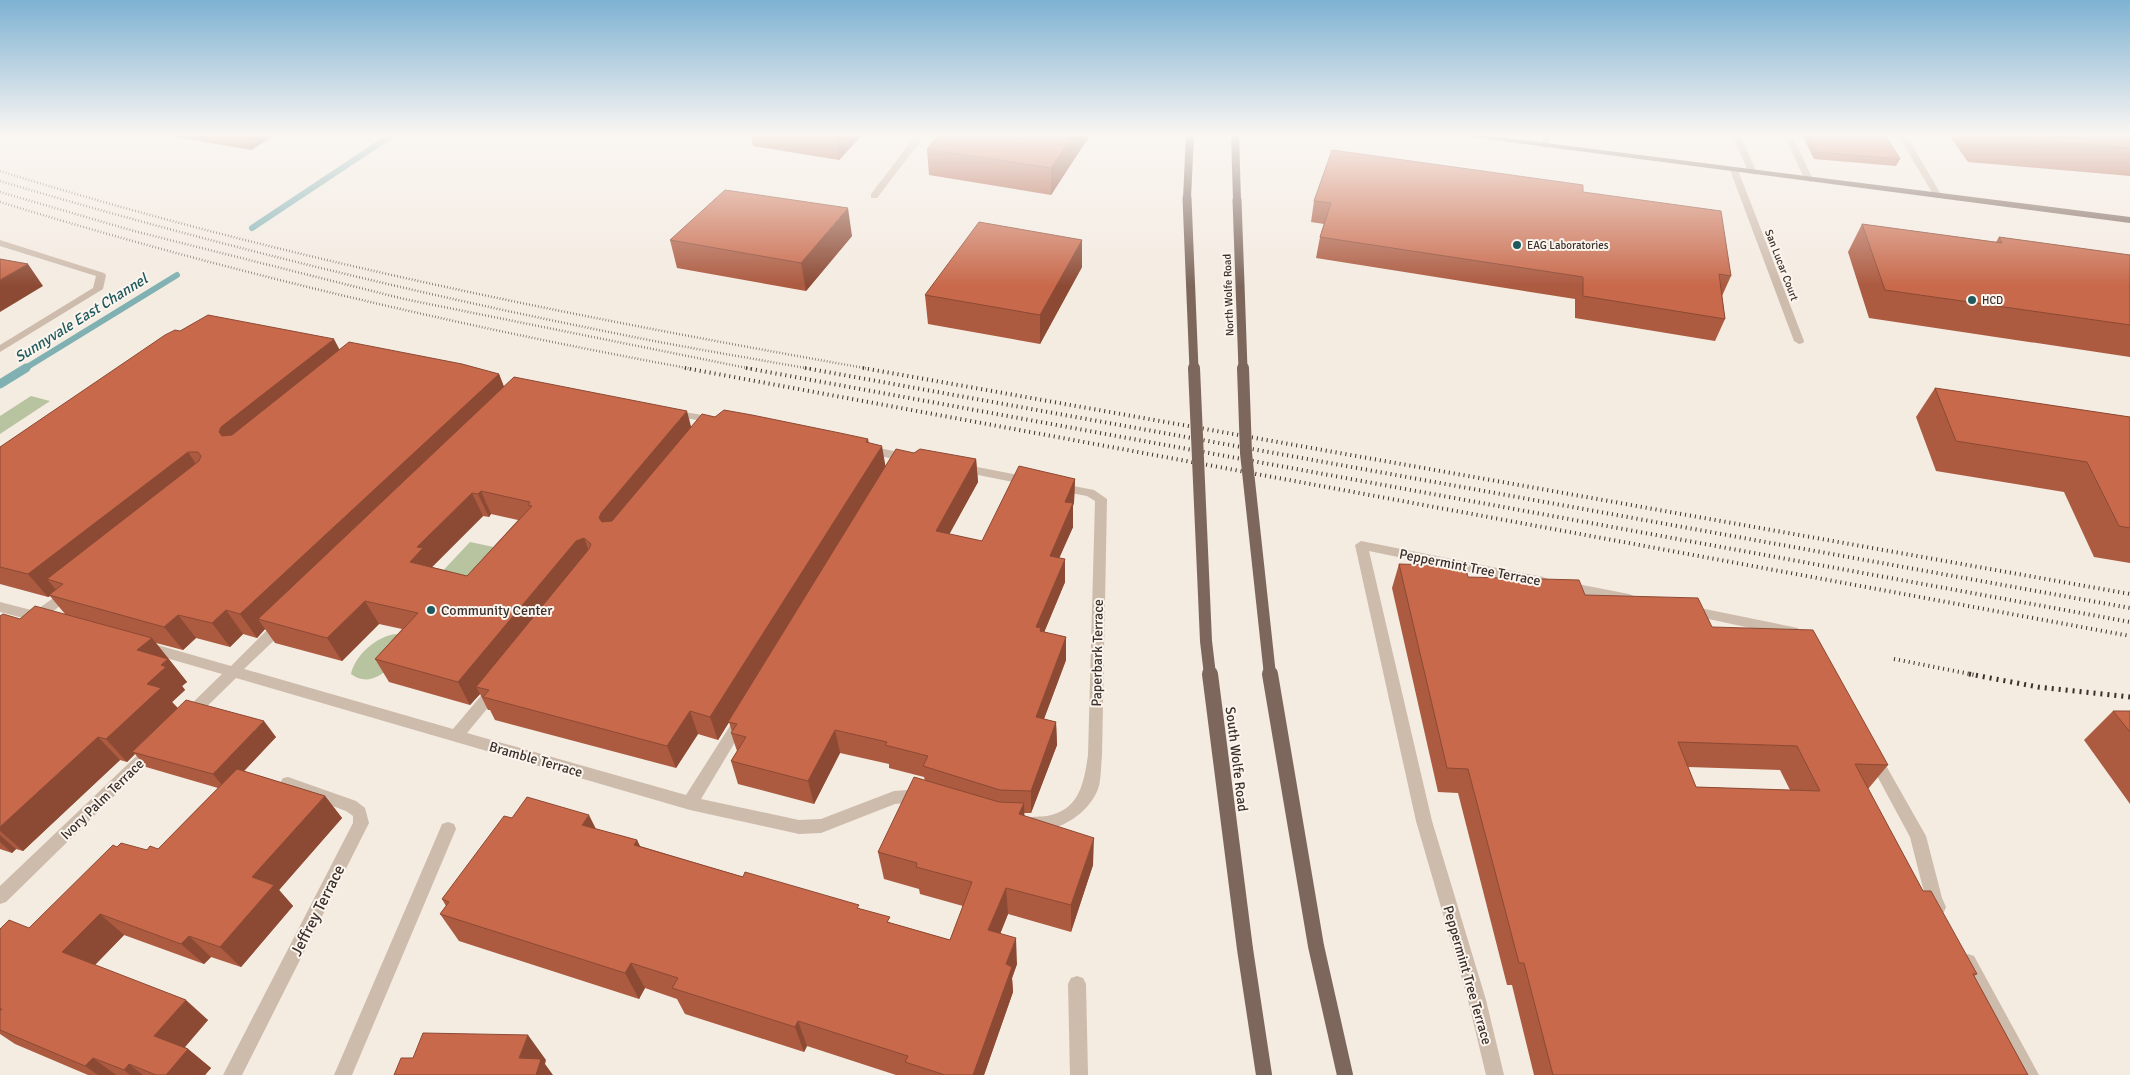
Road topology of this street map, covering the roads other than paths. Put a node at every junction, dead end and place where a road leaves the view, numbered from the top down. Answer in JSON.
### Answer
{"nodes":[{"id":1,"x":882,"y":185,"type":"edge"},
{"id":2,"x":1188,"y":185,"type":"edge"},
{"id":3,"x":1237,"y":185,"type":"edge"},
{"id":4,"x":1740,"y":185,"type":"edge"},
{"id":5,"x":1851,"y":185,"type":"edge"},
{"id":6,"x":1932,"y":185,"type":"edge"},
{"id":7,"x":874,"y":196,"type":"dead end"},
{"id":8,"x":1938,"y":196,"type":"junction"},
{"id":9,"x":2130,"y":220,"type":"edge"},
{"id":10,"x":0,"y":243,"type":"edge"},
{"id":11,"x":1799,"y":341,"type":"dead end"},
{"id":12,"x":0,"y":349,"type":"edge"},
{"id":13,"x":658,"y":411,"type":"edge"},
{"id":14,"x":714,"y":423,"type":"edge"},
{"id":15,"x":853,"y":447,"type":"edge"},
{"id":16,"x":919,"y":460,"type":"edge"},
{"id":17,"x":947,"y":466,"type":"edge"},
{"id":18,"x":82,"y":581,"type":"edge"},
{"id":19,"x":1639,"y":601,"type":"edge"},
{"id":20,"x":0,"y":606,"type":"edge"},
{"id":21,"x":1676,"y":609,"type":"edge"},
{"id":22,"x":290,"y":616,"type":"edge"},
{"id":23,"x":37,"y":617,"type":"junction"},
{"id":24,"x":56,"y":622,"type":"edge"},
{"id":25,"x":22,"y":629,"type":"edge"},
{"id":26,"x":1805,"y":635,"type":"edge"},
{"id":27,"x":132,"y":643,"type":"edge"},
{"id":28,"x":234,"y":671,"type":"junction"},
{"id":29,"x":506,"y":675,"type":"edge"},
{"id":30,"x":746,"y":711,"type":"edge"},
{"id":31,"x":180,"y":723,"type":"edge"},
{"id":32,"x":456,"y":736,"type":"junction"},
{"id":33,"x":165,"y":737,"type":"edge"},
{"id":34,"x":1866,"y":744,"type":"edge"},
{"id":35,"x":288,"y":783,"type":"edge"},
{"id":36,"x":934,"y":799,"type":"edge"},
{"id":37,"x":690,"y":803,"type":"junction"},
{"id":38,"x":1020,"y":822,"type":"edge"},
{"id":39,"x":448,"y":829,"type":"dead end"},
{"id":40,"x":0,"y":897,"type":"edge"},
{"id":41,"x":1943,"y":916,"type":"edge"},
{"id":42,"x":1961,"y":950,"type":"edge"},
{"id":43,"x":1077,"y":984,"type":"dead end"},
{"id":44,"x":232,"y":1075,"type":"edge"},
{"id":45,"x":342,"y":1075,"type":"edge"},
{"id":46,"x":1079,"y":1075,"type":"edge"},
{"id":47,"x":1264,"y":1075,"type":"edge"},
{"id":48,"x":1345,"y":1075,"type":"edge"},
{"id":49,"x":1495,"y":1075,"type":"edge"},
{"id":50,"x":2030,"y":1075,"type":"edge"}],
"edges":[{"from":1,"to":7,"type":"street"},
{"from":2,"to":47,"type":"main road","name":"South Wolfe Road","bridge":true},
{"from":3,"to":48,"type":"main road","name":"North Wolfe Road","bridge":true},
{"from":4,"to":11,"type":"street","name":"San Lucar Court"},
{"from":5,"to":8,"type":"main road"},
{"from":6,"to":8,"type":"street"},
{"from":8,"to":9,"type":"main road"},
{"from":10,"to":12,"type":"street"},
{"from":13,"to":14,"type":"street"},
{"from":15,"to":16,"type":"street"},
{"from":17,"to":38,"type":"street","name":"Paperbark Terrace"},
{"from":18,"to":23,"type":"street"},
{"from":19,"to":49,"type":"street","name":"Peppermint Tree Terrace"},
{"from":20,"to":23,"type":"street"},
{"from":21,"to":26,"type":"street"},
{"from":22,"to":28,"type":"street"},
{"from":23,"to":24,"type":"street"},
{"from":23,"to":25,"type":"street"},
{"from":27,"to":28,"type":"street","name":"Bramble Terrace"},
{"from":28,"to":31,"type":"street"},
{"from":28,"to":32,"type":"street","name":"Bramble Terrace"},
{"from":29,"to":32,"type":"street"},
{"from":30,"to":37,"type":"street"},
{"from":32,"to":37,"type":"street","name":"Bramble Terrace"},
{"from":33,"to":40,"type":"street","name":"Ivory Palm Terrace"},
{"from":34,"to":41,"type":"street"},
{"from":35,"to":44,"type":"street","name":"Jeffrey Terrace"},
{"from":36,"to":37,"type":"street","name":"Bramble Terrace"},
{"from":39,"to":45,"type":"street"},
{"from":42,"to":50,"type":"street"},
{"from":43,"to":46,"type":"street"}]}
